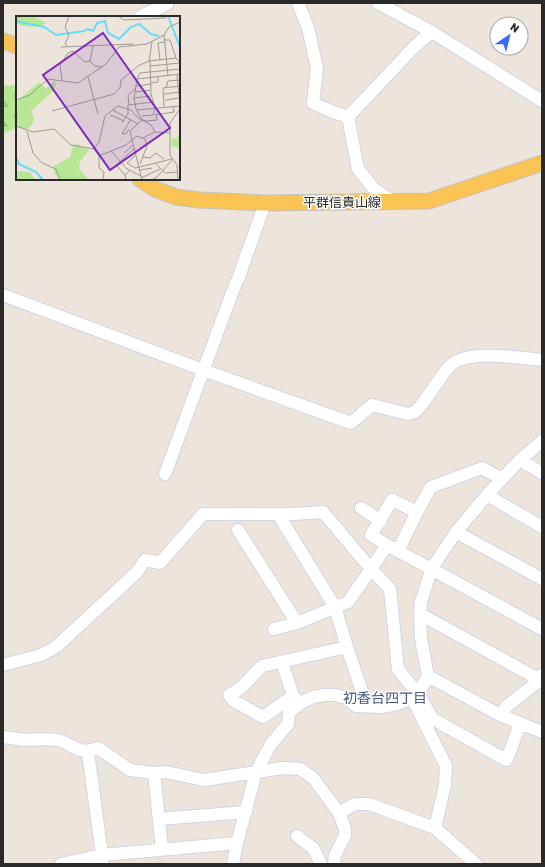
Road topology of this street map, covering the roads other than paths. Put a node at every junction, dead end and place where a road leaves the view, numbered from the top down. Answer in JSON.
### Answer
{"nodes":[{"id":1,"x":168,"y":3,"type":"edge"},
{"id":2,"x":298,"y":3,"type":"edge"},
{"id":3,"x":378,"y":3,"type":"edge"},
{"id":4,"x":141,"y":16,"type":"edge"},
{"id":5,"x":432,"y":32,"type":"junction"},
{"id":6,"x":3,"y":41,"type":"edge"},
{"id":7,"x":16,"y":46,"type":"edge"},
{"id":8,"x":542,"y":101,"type":"edge"},
{"id":9,"x":348,"y":117,"type":"junction"},
{"id":10,"x":542,"y":163,"type":"edge"},
{"id":11,"x":142,"y":180,"type":"edge"},
{"id":12,"x":394,"y":202,"type":"junction"},
{"id":13,"x":265,"y":203,"type":"junction"},
{"id":14,"x":3,"y":295,"type":"edge"},
{"id":15,"x":542,"y":360,"type":"edge"},
{"id":16,"x":203,"y":370,"type":"junction"},
{"id":17,"x":542,"y":441,"type":"edge"},
{"id":18,"x":520,"y":460,"type":"junction"},
{"id":19,"x":542,"y":473,"type":"edge"},
{"id":20,"x":165,"y":474,"type":"dead end"},
{"id":21,"x":502,"y":479,"type":"junction"},
{"id":22,"x":487,"y":496,"type":"junction"},
{"id":23,"x":361,"y":508,"type":"dead end"},
{"id":24,"x":417,"y":512,"type":"junction"},
{"id":25,"x":278,"y":514,"type":"junction"},
{"id":26,"x":381,"y":521,"type":"junction"},
{"id":27,"x":542,"y":527,"type":"edge"},
{"id":28,"x":238,"y":530,"type":"dead end"},
{"id":29,"x":456,"y":532,"type":"junction"},
{"id":30,"x":387,"y":545,"type":"junction"},
{"id":31,"x":398,"y":551,"type":"junction"},
{"id":32,"x":432,"y":568,"type":"junction"},
{"id":33,"x":371,"y":569,"type":"junction"},
{"id":34,"x":542,"y":579,"type":"edge"},
{"id":35,"x":335,"y":607,"type":"junction"},
{"id":36,"x":420,"y":614,"type":"junction"},
{"id":37,"x":297,"y":623,"type":"junction"},
{"id":38,"x":274,"y":629,"type":"dead end"},
{"id":39,"x":542,"y":629,"type":"edge"},
{"id":40,"x":347,"y":647,"type":"junction"},
{"id":41,"x":282,"y":662,"type":"junction"},
{"id":42,"x":3,"y":665,"type":"edge"},
{"id":43,"x":428,"y":676,"type":"junction"},
{"id":44,"x":541,"y":679,"type":"edge"},
{"id":45,"x":415,"y":696,"type":"junction"},
{"id":46,"x":296,"y":699,"type":"junction"},
{"id":47,"x":367,"y":706,"type":"junction"},
{"id":48,"x":500,"y":715,"type":"junction"},
{"id":49,"x":520,"y":724,"type":"junction"},
{"id":50,"x":542,"y":732,"type":"edge"},
{"id":51,"x":3,"y":737,"type":"edge"},
{"id":52,"x":88,"y":752,"type":"junction"},
{"id":53,"x":256,"y":772,"type":"junction"},
{"id":54,"x":154,"y":773,"type":"junction"},
{"id":55,"x":246,"y":812,"type":"junction"},
{"id":56,"x":339,"y":813,"type":"junction"},
{"id":57,"x":159,"y":819,"type":"junction"},
{"id":58,"x":435,"y":828,"type":"junction"},
{"id":59,"x":298,"y":836,"type":"dead end"},
{"id":60,"x":237,"y":842,"type":"junction"},
{"id":61,"x":162,"y":849,"type":"junction"},
{"id":62,"x":102,"y":860,"type":"edge"},
{"id":63,"x":61,"y":864,"type":"edge"},
{"id":64,"x":233,"y":864,"type":"edge"},
{"id":65,"x":321,"y":864,"type":"edge"},
{"id":66,"x":334,"y":864,"type":"edge"},
{"id":67,"x":476,"y":864,"type":"edge"}],
"edges":[{"from":1,"to":4,"type":"street"},
{"from":2,"to":9,"type":"street"},
{"from":3,"to":5,"type":"street"},
{"from":5,"to":8,"type":"street"},
{"from":5,"to":9,"type":"street"},
{"from":6,"to":7,"type":"main road"},
{"from":9,"to":12,"type":"street"},
{"from":10,"to":12,"type":"main road","name":"平群信貴山線"},
{"from":11,"to":13,"type":"main road","name":"平群信貴山線"},
{"from":12,"to":13,"type":"main road","name":"平群信貴山線"},
{"from":13,"to":16,"type":"street"},
{"from":14,"to":16,"type":"street"},
{"from":15,"to":16,"type":"street"},
{"from":16,"to":20,"type":"street"},
{"from":17,"to":18,"type":"street"},
{"from":18,"to":19,"type":"street"},
{"from":18,"to":21,"type":"street"},
{"from":21,"to":22,"type":"street"},
{"from":21,"to":24,"type":"street"},
{"from":22,"to":27,"type":"street"},
{"from":22,"to":29,"type":"street"},
{"from":23,"to":26,"type":"street"},
{"from":24,"to":26,"type":"street"},
{"from":24,"to":31,"type":"street"},
{"from":25,"to":33,"type":"street"},
{"from":25,"to":35,"type":"street"},
{"from":25,"to":42,"type":"street"},
{"from":26,"to":30,"type":"street"},
{"from":28,"to":37,"type":"street"},
{"from":29,"to":32,"type":"street"},
{"from":29,"to":34,"type":"street"},
{"from":30,"to":31,"type":"street"},
{"from":30,"to":33,"type":"street"},
{"from":31,"to":32,"type":"street"},
{"from":32,"to":36,"type":"street"},
{"from":32,"to":39,"type":"street"},
{"from":33,"to":35,"type":"street"},
{"from":33,"to":45,"type":"street"},
{"from":35,"to":37,"type":"street"},
{"from":35,"to":40,"type":"street"},
{"from":36,"to":43,"type":"street"},
{"from":36,"to":44,"type":"street"},
{"from":37,"to":38,"type":"street"},
{"from":40,"to":41,"type":"street"},
{"from":40,"to":47,"type":"street"},
{"from":41,"to":46,"type":"street"},
{"from":41,"to":46,"type":"street"},
{"from":43,"to":45,"type":"street"},
{"from":43,"to":48,"type":"street"},
{"from":44,"to":48,"type":"street"},
{"from":45,"to":47,"type":"street"},
{"from":45,"to":49,"type":"street"},
{"from":45,"to":58,"type":"street"},
{"from":46,"to":47,"type":"street"},
{"from":46,"to":53,"type":"street"},
{"from":48,"to":49,"type":"street"},
{"from":49,"to":50,"type":"street"},
{"from":51,"to":52,"type":"street"},
{"from":52,"to":54,"type":"street"},
{"from":52,"to":62,"type":"street"},
{"from":53,"to":54,"type":"street"},
{"from":53,"to":55,"type":"street"},
{"from":53,"to":56,"type":"street"},
{"from":54,"to":57,"type":"street"},
{"from":55,"to":57,"type":"street"},
{"from":55,"to":60,"type":"street"},
{"from":56,"to":58,"type":"street"},
{"from":56,"to":66,"type":"street"},
{"from":57,"to":61,"type":"street"},
{"from":58,"to":67,"type":"street"},
{"from":59,"to":65,"type":"street"},
{"from":60,"to":61,"type":"street"},
{"from":60,"to":64,"type":"street"},
{"from":61,"to":62,"type":"street"},
{"from":62,"to":63,"type":"street"}]}
